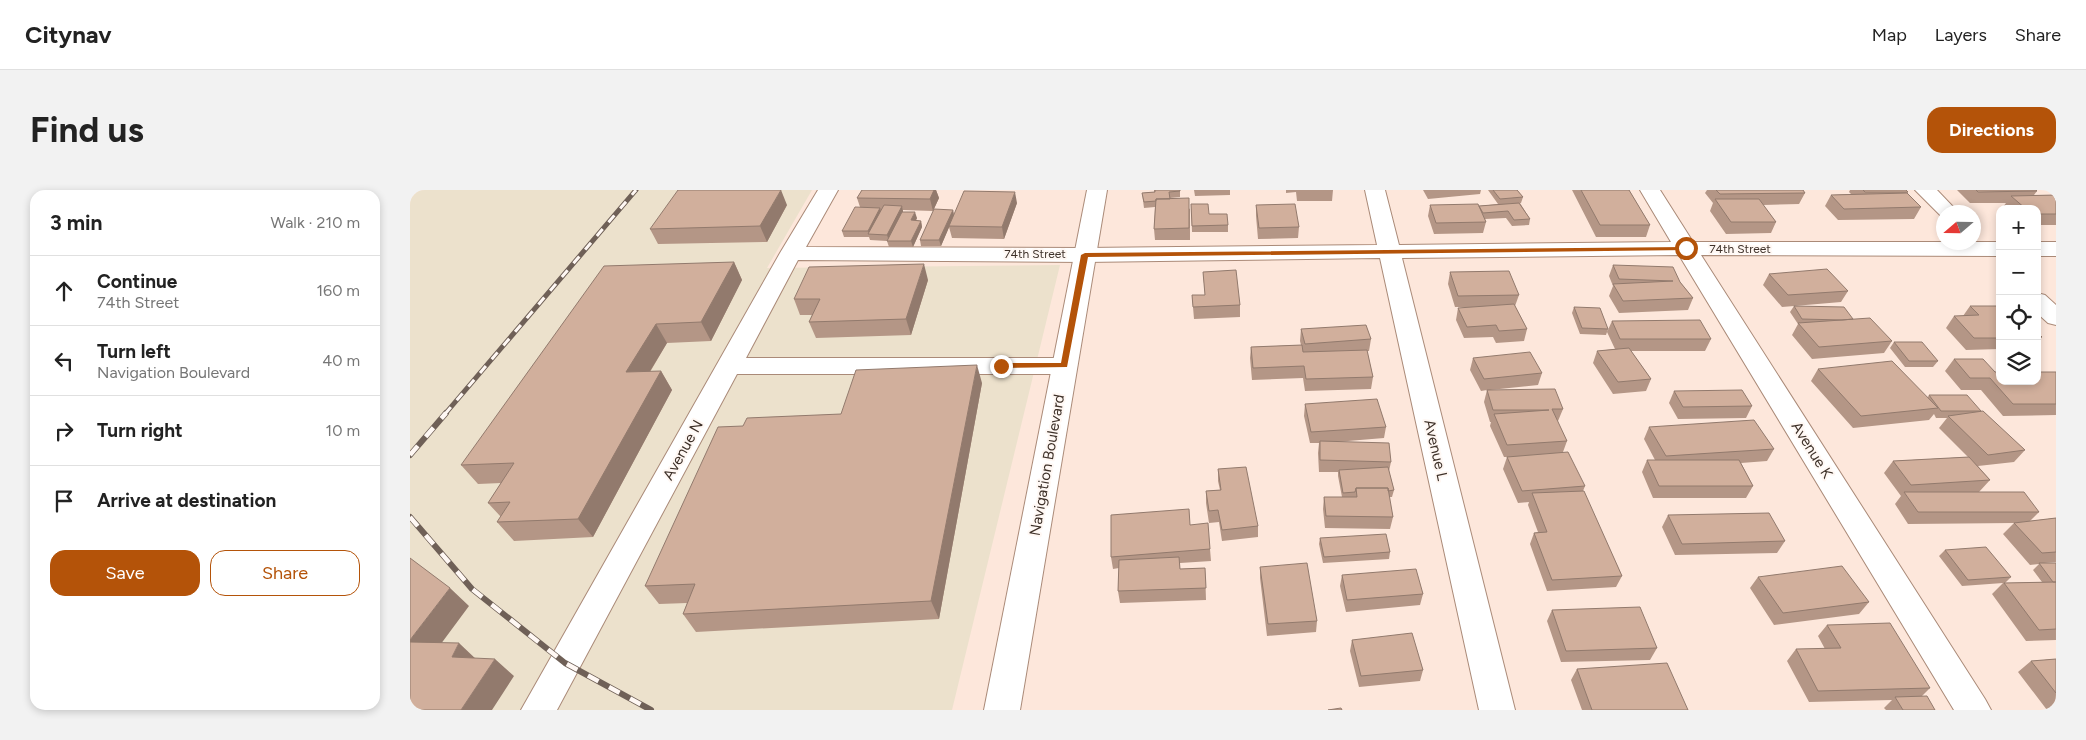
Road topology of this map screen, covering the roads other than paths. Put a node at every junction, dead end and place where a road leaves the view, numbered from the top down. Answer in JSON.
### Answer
{"nodes":[{"id":1,"x":828,"y":190,"type":"edge"},
{"id":2,"x":1097,"y":190,"type":"edge"},
{"id":3,"x":1375,"y":190,"type":"edge"},
{"id":4,"x":1650,"y":190,"type":"edge"},
{"id":5,"x":1925,"y":190,"type":"edge"},
{"id":6,"x":1941,"y":205,"type":"edge"},
{"id":7,"x":1686,"y":248,"type":"junction"},
{"id":8,"x":2041,"y":249,"type":"edge"},
{"id":9,"x":2056,"y":249,"type":"edge"},
{"id":10,"x":1990,"y":250,"type":"edge"},
{"id":11,"x":1390,"y":252,"type":"junction"},
{"id":12,"x":791,"y":253,"type":"junction"},
{"id":13,"x":1085,"y":255,"type":"junction"},
{"id":14,"x":2041,"y":304,"type":"edge"},
{"id":15,"x":2056,"y":318,"type":"edge"},
{"id":16,"x":729,"y":366,"type":"junction"},
{"id":17,"x":1064,"y":366,"type":"junction"},
{"id":18,"x":539,"y":710,"type":"edge"},
{"id":19,"x":1002,"y":710,"type":"edge"},
{"id":20,"x":1497,"y":710,"type":"edge"},
{"id":21,"x":1973,"y":710,"type":"edge"}],
"edges":[{"from":1,"to":12,"type":"street","name":"Avenue N"},
{"from":2,"to":13,"type":"street","name":"Navigation Boulevard"},
{"from":3,"to":11,"type":"street","name":"Avenue L"},
{"from":4,"to":7,"type":"street","name":"Avenue K"},
{"from":5,"to":6,"type":"street"},
{"from":7,"to":10,"type":"street","name":"74th Street"},
{"from":7,"to":11,"type":"street","name":"74th Street"},
{"from":7,"to":21,"type":"street","name":"Avenue K"},
{"from":8,"to":9,"type":"street"},
{"from":11,"to":13,"type":"street","name":"74th Street"},
{"from":11,"to":20,"type":"street","name":"Avenue L"},
{"from":12,"to":13,"type":"street","name":"74th Street"},
{"from":12,"to":16,"type":"street","name":"Avenue N"},
{"from":13,"to":17,"type":"street","name":"Navigation Boulevard"},
{"from":14,"to":15,"type":"street"},
{"from":16,"to":17,"type":"street"},
{"from":16,"to":18,"type":"street","name":"Avenue N"},
{"from":17,"to":19,"type":"street","name":"Navigation Boulevard"}]}
